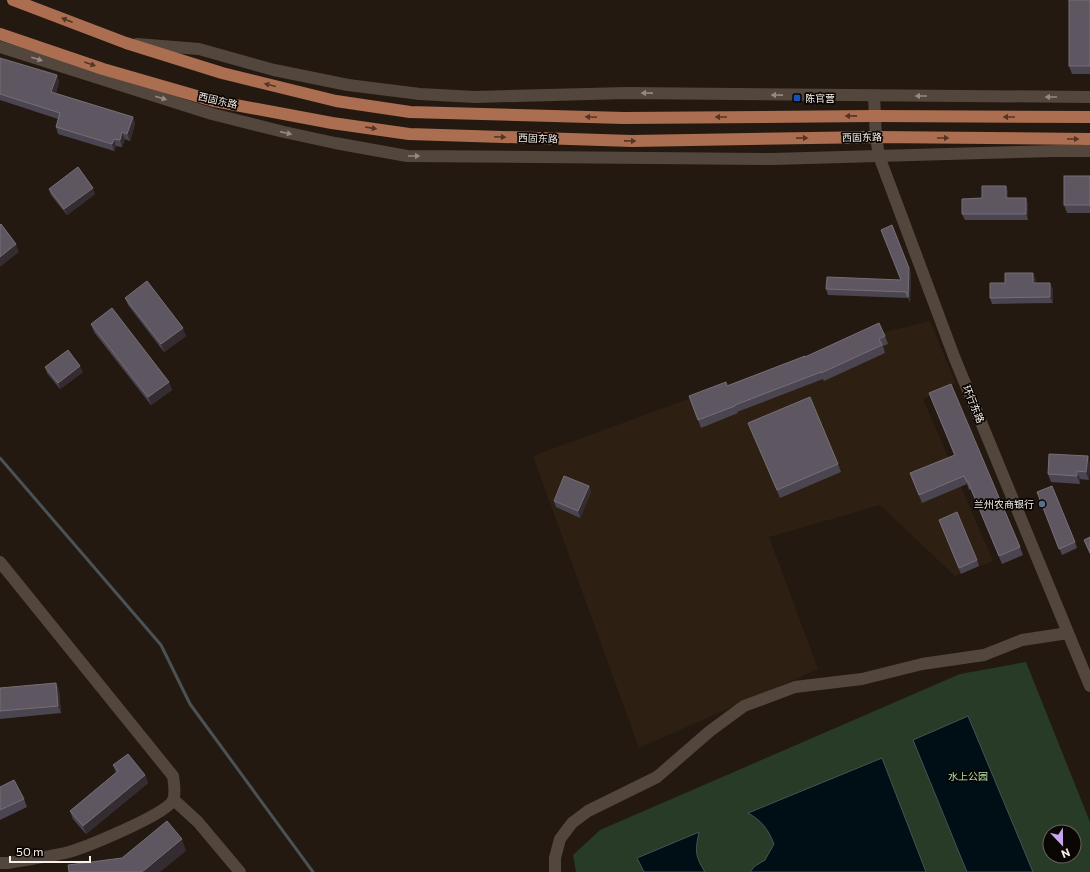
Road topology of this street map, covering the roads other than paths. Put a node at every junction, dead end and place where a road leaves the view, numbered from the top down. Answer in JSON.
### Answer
{"nodes":[{"id":1,"x":13,"y":0,"type":"edge"},
{"id":2,"x":0,"y":34,"type":"edge"},
{"id":3,"x":126,"y":43,"type":"junction"},
{"id":4,"x":0,"y":47,"type":"edge"},
{"id":5,"x":874,"y":96,"type":"junction"},
{"id":6,"x":1090,"y":97,"type":"edge"},
{"id":7,"x":874,"y":116,"type":"junction"},
{"id":8,"x":1090,"y":117,"type":"edge"},
{"id":9,"x":876,"y":137,"type":"junction"},
{"id":10,"x":1090,"y":139,"type":"edge"},
{"id":11,"x":1090,"y":151,"type":"edge"},
{"id":12,"x":880,"y":156,"type":"junction"},
{"id":13,"x":0,"y":562,"type":"edge"},
{"id":14,"x":1068,"y":633,"type":"junction"},
{"id":15,"x":1090,"y":686,"type":"edge"},
{"id":16,"x":174,"y":800,"type":"junction"},
{"id":17,"x":0,"y":863,"type":"edge"},
{"id":18,"x":240,"y":872,"type":"edge"},
{"id":19,"x":555,"y":872,"type":"edge"}],
"edges":[{"from":3,"to":1,"type":"main road","name":"西固东路","one_way":true},
{"from":2,"to":9,"type":"main road","name":"西固东路","one_way":true},
{"from":5,"to":3,"type":"street","one_way":true},
{"from":7,"to":3,"type":"main road","name":"西固东路","one_way":true},
{"from":4,"to":12,"type":"street","one_way":true},
{"from":6,"to":5,"type":"street","one_way":true},
{"from":5,"to":7,"type":"street","name":"环行东路"},
{"from":8,"to":7,"type":"main road","name":"西固东路","one_way":true},
{"from":7,"to":9,"type":"street","name":"环行东路"},
{"from":9,"to":10,"type":"main road","name":"西固东路","one_way":true},
{"from":9,"to":12,"type":"street","name":"环行东路"},
{"from":11,"to":12,"type":"street"},
{"from":12,"to":14,"type":"street","name":"环行东路"},
{"from":13,"to":16,"type":"street"},
{"from":14,"to":15,"type":"street","name":"环行东路"},
{"from":14,"to":19,"type":"street"},
{"from":16,"to":17,"type":"street"},
{"from":16,"to":18,"type":"street"}]}
